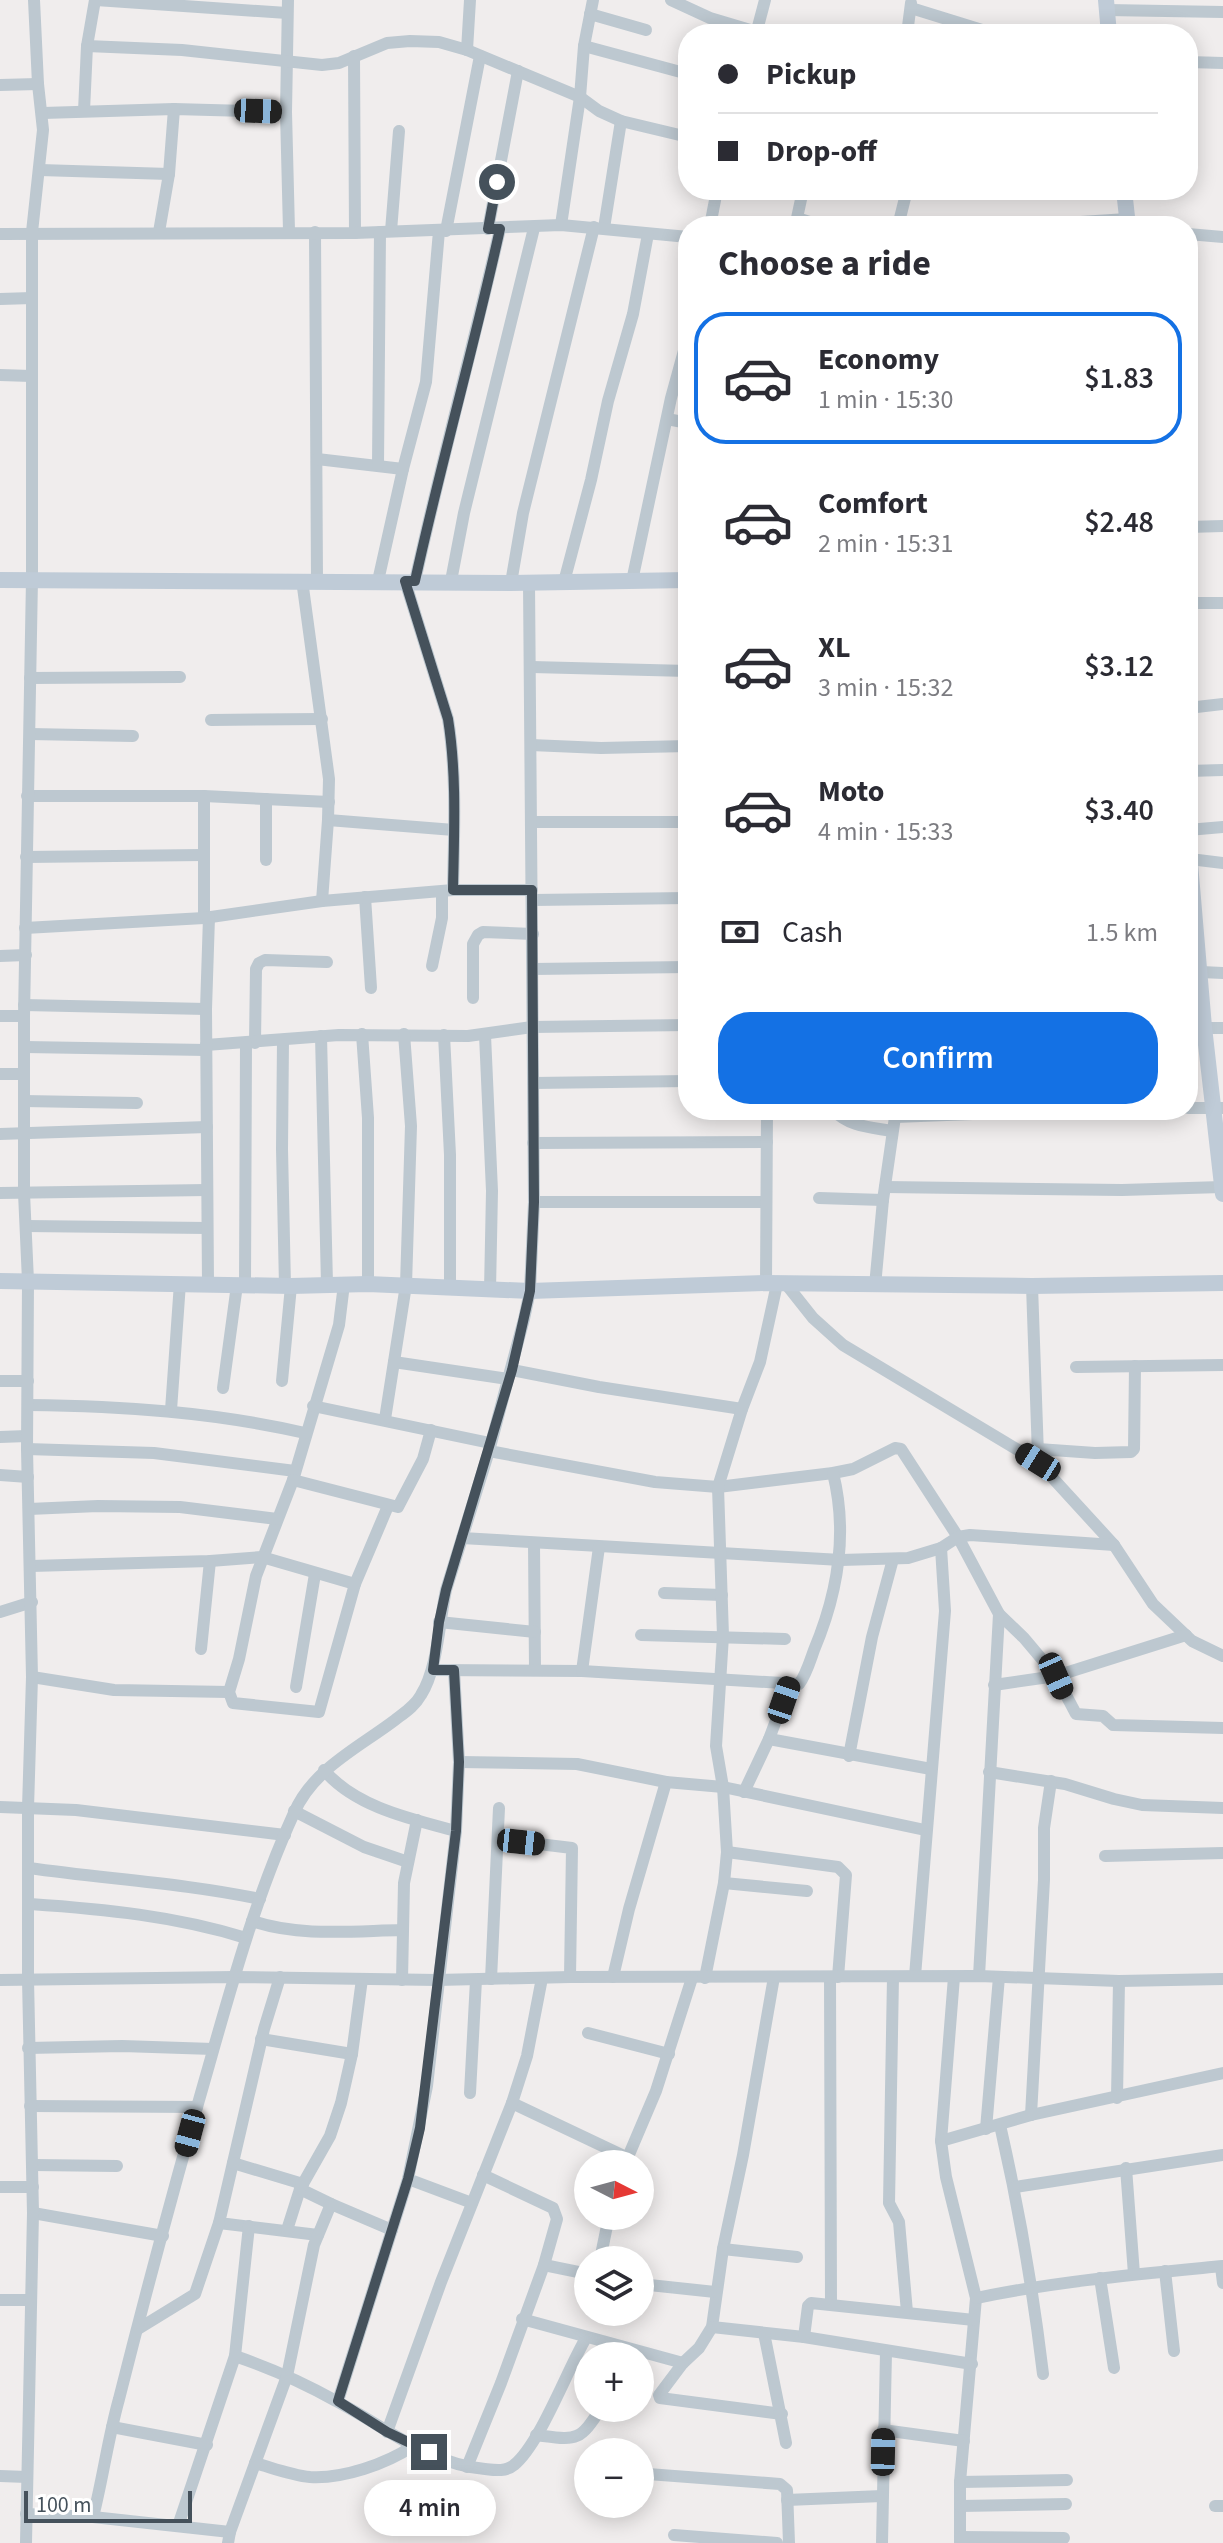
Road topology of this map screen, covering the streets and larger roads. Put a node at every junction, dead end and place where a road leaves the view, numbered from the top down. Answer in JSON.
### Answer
{"nodes":[{"id":1,"x":34,"y":0,"type":"edge"},
{"id":2,"x":95,"y":0,"type":"edge"},
{"id":3,"x":470,"y":0,"type":"edge"},
{"id":4,"x":593,"y":0,"type":"edge"},
{"id":5,"x":671,"y":0,"type":"edge"},
{"id":6,"x":765,"y":0,"type":"edge"},
{"id":7,"x":911,"y":4,"type":"edge"},
{"id":8,"x":1106,"y":5,"type":"edge"},
{"id":9,"x":288,"y":6,"type":"edge"},
{"id":10,"x":1223,"y":12,"type":"edge"},
{"id":11,"x":590,"y":14,"type":"junction"},
{"id":12,"x":729,"y":24,"type":"edge"},
{"id":13,"x":759,"y":24,"type":"edge"},
{"id":14,"x":908,"y":24,"type":"edge"},
{"id":15,"x":967,"y":24,"type":"edge"},
{"id":16,"x":646,"y":30,"type":"dead end"},
{"id":17,"x":87,"y":46,"type":"junction"},
{"id":18,"x":584,"y":46,"type":"junction"},
{"id":19,"x":467,"y":50,"type":"junction"},
{"id":20,"x":354,"y":56,"type":"junction"},
{"id":21,"x":480,"y":56,"type":"junction"},
{"id":22,"x":287,"y":60,"type":"junction"},
{"id":23,"x":1198,"y":62,"type":"edge"},
{"id":24,"x":1223,"y":63,"type":"edge"},
{"id":25,"x":518,"y":71,"type":"junction"},
{"id":26,"x":678,"y":71,"type":"edge"},
{"id":27,"x":38,"y":84,"type":"junction"},
{"id":28,"x":0,"y":85,"type":"edge"},
{"id":29,"x":580,"y":97,"type":"junction"},
{"id":30,"x":174,"y":109,"type":"junction"},
{"id":31,"x":84,"y":111,"type":"junction"},
{"id":32,"x":286,"y":112,"type":"junction"},
{"id":33,"x":43,"y":113,"type":"junction"},
{"id":34,"x":621,"y":121,"type":"junction"},
{"id":35,"x":399,"y":131,"type":"dead end"},
{"id":36,"x":678,"y":135,"type":"edge"},
{"id":37,"x":40,"y":170,"type":"junction"},
{"id":38,"x":169,"y":174,"type":"junction"},
{"id":39,"x":561,"y":225,"type":"junction"},
{"id":40,"x":534,"y":228,"type":"junction"},
{"id":41,"x":599,"y":228,"type":"junction"},
{"id":42,"x":494,"y":229,"type":"junction"},
{"id":43,"x":289,"y":231,"type":"junction"},
{"id":44,"x":442,"y":231,"type":"junction"},
{"id":45,"x":32,"y":232,"type":"junction"},
{"id":46,"x":159,"y":232,"type":"junction"},
{"id":47,"x":315,"y":232,"type":"junction"},
{"id":48,"x":386,"y":232,"type":"junction"},
{"id":49,"x":355,"y":233,"type":"junction"},
{"id":50,"x":0,"y":234,"type":"edge"},
{"id":51,"x":648,"y":234,"type":"junction"},
{"id":52,"x":1198,"y":235,"type":"edge"},
{"id":53,"x":678,"y":236,"type":"edge"},
{"id":54,"x":1223,"y":237,"type":"edge"},
{"id":55,"x":32,"y":298,"type":"junction"},
{"id":56,"x":0,"y":299,"type":"edge"},
{"id":57,"x":0,"y":375,"type":"edge"},
{"id":58,"x":31,"y":376,"type":"junction"},
{"id":59,"x":678,"y":376,"type":"edge"},
{"id":60,"x":667,"y":419,"type":"junction"},
{"id":61,"x":678,"y":421,"type":"edge"},
{"id":62,"x":317,"y":459,"type":"junction"},
{"id":63,"x":378,"y":465,"type":"junction"},
{"id":64,"x":403,"y":469,"type":"junction"},
{"id":65,"x":1223,"y":526,"type":"edge"},
{"id":66,"x":1198,"y":527,"type":"edge"},
{"id":67,"x":32,"y":579,"type":"junction"},
{"id":68,"x":0,"y":580,"type":"edge"},
{"id":69,"x":309,"y":580,"type":"junction"},
{"id":70,"x":678,"y":580,"type":"edge"},
{"id":71,"x":378,"y":581,"type":"junction"},
{"id":72,"x":410,"y":581,"type":"junction"},
{"id":73,"x":451,"y":581,"type":"junction"},
{"id":74,"x":632,"y":581,"type":"junction"},
{"id":75,"x":564,"y":582,"type":"junction"},
{"id":76,"x":511,"y":583,"type":"junction"},
{"id":77,"x":529,"y":583,"type":"junction"},
{"id":78,"x":1198,"y":603,"type":"edge"},
{"id":79,"x":1223,"y":603,"type":"edge"},
{"id":80,"x":532,"y":667,"type":"junction"},
{"id":81,"x":678,"y":671,"type":"edge"},
{"id":82,"x":180,"y":677,"type":"dead end"},
{"id":83,"x":30,"y":678,"type":"junction"},
{"id":84,"x":1223,"y":704,"type":"edge"},
{"id":85,"x":1198,"y":707,"type":"edge"},
{"id":86,"x":322,"y":719,"type":"junction"},
{"id":87,"x":211,"y":720,"type":"dead end"},
{"id":88,"x":30,"y":734,"type":"junction"},
{"id":89,"x":133,"y":736,"type":"dead end"},
{"id":90,"x":531,"y":745,"type":"junction"},
{"id":91,"x":678,"y":746,"type":"edge"},
{"id":92,"x":1223,"y":770,"type":"edge"},
{"id":93,"x":1198,"y":771,"type":"edge"},
{"id":94,"x":27,"y":796,"type":"junction"},
{"id":95,"x":204,"y":796,"type":"junction"},
{"id":96,"x":266,"y":799,"type":"junction"},
{"id":97,"x":329,"y":802,"type":"junction"},
{"id":98,"x":328,"y":820,"type":"junction"},
{"id":99,"x":532,"y":822,"type":"junction"},
{"id":100,"x":678,"y":822,"type":"edge"},
{"id":101,"x":1223,"y":827,"type":"edge"},
{"id":102,"x":1198,"y":829,"type":"edge"},
{"id":103,"x":454,"y":830,"type":"junction"},
{"id":104,"x":203,"y":855,"type":"junction"},
{"id":105,"x":26,"y":857,"type":"junction"},
{"id":106,"x":266,"y":860,"type":"dead end"},
{"id":107,"x":1198,"y":860,"type":"edge"},
{"id":108,"x":1223,"y":863,"type":"edge"},
{"id":109,"x":448,"y":891,"type":"junction"},
{"id":110,"x":533,"y":895,"type":"junction"},
{"id":111,"x":365,"y":897,"type":"junction"},
{"id":112,"x":678,"y":898,"type":"edge"},
{"id":113,"x":322,"y":901,"type":"junction"},
{"id":114,"x":206,"y":918,"type":"junction"},
{"id":115,"x":25,"y":928,"type":"junction"},
{"id":116,"x":533,"y":934,"type":"junction"},
{"id":117,"x":26,"y":955,"type":"junction"},
{"id":118,"x":0,"y":956,"type":"edge"},
{"id":119,"x":1198,"y":957,"type":"edge"},
{"id":120,"x":327,"y":962,"type":"dead end"},
{"id":121,"x":432,"y":966,"type":"dead end"},
{"id":122,"x":678,"y":967,"type":"edge"},
{"id":123,"x":533,"y":969,"type":"junction"},
{"id":124,"x":1201,"y":972,"type":"junction"},
{"id":125,"x":1223,"y":973,"type":"edge"},
{"id":126,"x":371,"y":988,"type":"dead end"},
{"id":127,"x":473,"y":998,"type":"dead end"},
{"id":128,"x":1198,"y":1006,"type":"edge"},
{"id":129,"x":206,"y":1009,"type":"junction"},
{"id":130,"x":24,"y":1011,"type":"junction"},
{"id":131,"x":0,"y":1016,"type":"edge"},
{"id":132,"x":678,"y":1025,"type":"edge"},
{"id":133,"x":532,"y":1027,"type":"junction"},
{"id":134,"x":1198,"y":1028,"type":"edge"},
{"id":135,"x":1223,"y":1028,"type":"edge"},
{"id":136,"x":362,"y":1034,"type":"junction"},
{"id":137,"x":404,"y":1034,"type":"junction"},
{"id":138,"x":444,"y":1035,"type":"junction"},
{"id":139,"x":485,"y":1035,"type":"junction"},
{"id":140,"x":1198,"y":1035,"type":"edge"},
{"id":141,"x":321,"y":1036,"type":"junction"},
{"id":142,"x":283,"y":1040,"type":"junction"},
{"id":143,"x":251,"y":1043,"type":"junction"},
{"id":144,"x":25,"y":1047,"type":"junction"},
{"id":145,"x":206,"y":1047,"type":"junction"},
{"id":146,"x":0,"y":1074,"type":"edge"},
{"id":147,"x":24,"y":1074,"type":"junction"},
{"id":148,"x":678,"y":1081,"type":"edge"},
{"id":149,"x":533,"y":1083,"type":"junction"},
{"id":150,"x":24,"y":1101,"type":"junction"},
{"id":151,"x":137,"y":1103,"type":"dead end"},
{"id":152,"x":1218,"y":1108,"type":"edge"},
{"id":153,"x":767,"y":1120,"type":"edge"},
{"id":154,"x":843,"y":1120,"type":"edge"},
{"id":155,"x":889,"y":1120,"type":"edge"},
{"id":156,"x":894,"y":1120,"type":"edge"},
{"id":157,"x":207,"y":1127,"type":"junction"},
{"id":158,"x":0,"y":1134,"type":"edge"},
{"id":159,"x":25,"y":1135,"type":"junction"},
{"id":160,"x":767,"y":1142,"type":"junction"},
{"id":161,"x":533,"y":1143,"type":"junction"},
{"id":162,"x":1222,"y":1187,"type":"edge"},
{"id":163,"x":207,"y":1190,"type":"junction"},
{"id":164,"x":0,"y":1193,"type":"edge"},
{"id":165,"x":24,"y":1193,"type":"junction"},
{"id":166,"x":884,"y":1194,"type":"junction"},
{"id":167,"x":1223,"y":1194,"type":"edge"},
{"id":168,"x":819,"y":1198,"type":"dead end"},
{"id":169,"x":534,"y":1202,"type":"junction"},
{"id":170,"x":765,"y":1202,"type":"junction"},
{"id":171,"x":26,"y":1226,"type":"junction"},
{"id":172,"x":207,"y":1228,"type":"junction"},
{"id":173,"x":0,"y":1281,"type":"edge"},
{"id":174,"x":28,"y":1281,"type":"junction"},
{"id":175,"x":180,"y":1283,"type":"junction"},
{"id":176,"x":1223,"y":1283,"type":"edge"},
{"id":177,"x":208,"y":1284,"type":"junction"},
{"id":178,"x":336,"y":1284,"type":"junction"},
{"id":179,"x":368,"y":1284,"type":"junction"},
{"id":180,"x":776,"y":1284,"type":"junction"},
{"id":181,"x":241,"y":1285,"type":"junction"},
{"id":182,"x":406,"y":1285,"type":"junction"},
{"id":183,"x":288,"y":1286,"type":"junction"},
{"id":184,"x":875,"y":1286,"type":"junction"},
{"id":185,"x":1032,"y":1286,"type":"junction"},
{"id":186,"x":450,"y":1288,"type":"junction"},
{"id":187,"x":490,"y":1290,"type":"junction"},
{"id":188,"x":530,"y":1291,"type":"junction"},
{"id":189,"x":394,"y":1362,"type":"junction"},
{"id":190,"x":1223,"y":1365,"type":"edge"},
{"id":191,"x":1135,"y":1366,"type":"junction"},
{"id":192,"x":1076,"y":1367,"type":"dead end"},
{"id":193,"x":510,"y":1374,"type":"junction"},
{"id":194,"x":0,"y":1381,"type":"edge"},
{"id":195,"x":28,"y":1381,"type":"junction"},
{"id":196,"x":282,"y":1381,"type":"dead end"},
{"id":197,"x":223,"y":1388,"type":"dead end"},
{"id":198,"x":28,"y":1405,"type":"junction"},
{"id":199,"x":313,"y":1406,"type":"junction"},
{"id":200,"x":742,"y":1409,"type":"junction"},
{"id":201,"x":171,"y":1410,"type":"junction"},
{"id":202,"x":385,"y":1419,"type":"junction"},
{"id":203,"x":431,"y":1430,"type":"junction"},
{"id":204,"x":305,"y":1433,"type":"junction"},
{"id":205,"x":27,"y":1436,"type":"junction"},
{"id":206,"x":0,"y":1437,"type":"edge"},
{"id":207,"x":489,"y":1447,"type":"junction"},
{"id":208,"x":27,"y":1449,"type":"junction"},
{"id":209,"x":1038,"y":1456,"type":"junction"},
{"id":210,"x":833,"y":1473,"type":"junction"},
{"id":211,"x":0,"y":1475,"type":"edge"},
{"id":212,"x":294,"y":1476,"type":"junction"},
{"id":213,"x":28,"y":1477,"type":"junction"},
{"id":214,"x":718,"y":1487,"type":"junction"},
{"id":215,"x":388,"y":1506,"type":"junction"},
{"id":216,"x":29,"y":1509,"type":"junction"},
{"id":217,"x":277,"y":1519,"type":"junction"},
{"id":218,"x":958,"y":1537,"type":"junction"},
{"id":219,"x":462,"y":1538,"type":"junction"},
{"id":220,"x":534,"y":1543,"type":"junction"},
{"id":221,"x":1114,"y":1545,"type":"junction"},
{"id":222,"x":599,"y":1547,"type":"junction"},
{"id":223,"x":941,"y":1548,"type":"junction"},
{"id":224,"x":721,"y":1551,"type":"junction"},
{"id":225,"x":262,"y":1557,"type":"junction"},
{"id":226,"x":893,"y":1559,"type":"junction"},
{"id":227,"x":841,"y":1560,"type":"junction"},
{"id":228,"x":210,"y":1561,"type":"junction"},
{"id":229,"x":31,"y":1566,"type":"junction"},
{"id":230,"x":315,"y":1574,"type":"junction"},
{"id":231,"x":355,"y":1584,"type":"junction"},
{"id":232,"x":664,"y":1593,"type":"dead end"},
{"id":233,"x":722,"y":1595,"type":"junction"},
{"id":234,"x":32,"y":1602,"type":"junction"},
{"id":235,"x":0,"y":1612,"type":"edge"},
{"id":236,"x":999,"y":1614,"type":"junction"},
{"id":237,"x":439,"y":1622,"type":"junction"},
{"id":238,"x":535,"y":1632,"type":"junction"},
{"id":239,"x":641,"y":1635,"type":"dead end"},
{"id":240,"x":1186,"y":1635,"type":"junction"},
{"id":241,"x":723,"y":1636,"type":"junction"},
{"id":242,"x":785,"y":1639,"type":"dead end"},
{"id":243,"x":201,"y":1649,"type":"dead end"},
{"id":244,"x":1223,"y":1656,"type":"edge"},
{"id":245,"x":433,"y":1670,"type":"junction"},
{"id":246,"x":454,"y":1670,"type":"junction"},
{"id":247,"x":535,"y":1670,"type":"junction"},
{"id":248,"x":582,"y":1671,"type":"junction"},
{"id":249,"x":1056,"y":1676,"type":"junction"},
{"id":250,"x":32,"y":1677,"type":"junction"},
{"id":251,"x":720,"y":1679,"type":"junction"},
{"id":252,"x":790,"y":1683,"type":"junction"},
{"id":253,"x":994,"y":1685,"type":"junction"},
{"id":254,"x":296,"y":1687,"type":"dead end"},
{"id":255,"x":229,"y":1692,"type":"junction"},
{"id":256,"x":1223,"y":1728,"type":"edge"},
{"id":257,"x":769,"y":1739,"type":"junction"},
{"id":258,"x":849,"y":1756,"type":"junction"},
{"id":259,"x":459,"y":1762,"type":"junction"},
{"id":260,"x":931,"y":1769,"type":"junction"},
{"id":261,"x":324,"y":1770,"type":"junction"},
{"id":262,"x":989,"y":1772,"type":"junction"},
{"id":263,"x":1051,"y":1781,"type":"junction"},
{"id":264,"x":666,"y":1782,"type":"junction"},
{"id":265,"x":723,"y":1787,"type":"junction"},
{"id":266,"x":744,"y":1792,"type":"junction"},
{"id":267,"x":0,"y":1807,"type":"edge"},
{"id":268,"x":28,"y":1808,"type":"junction"},
{"id":269,"x":499,"y":1808,"type":"dead end"},
{"id":270,"x":1223,"y":1808,"type":"edge"},
{"id":271,"x":294,"y":1811,"type":"junction"},
{"id":272,"x":417,"y":1820,"type":"junction"},
{"id":273,"x":925,"y":1830,"type":"junction"},
{"id":274,"x":456,"y":1831,"type":"junction"},
{"id":275,"x":285,"y":1835,"type":"junction"},
{"id":276,"x":498,"y":1839,"type":"junction"},
{"id":277,"x":727,"y":1852,"type":"junction"},
{"id":278,"x":1223,"y":1853,"type":"edge"},
{"id":279,"x":1105,"y":1856,"type":"dead end"},
{"id":280,"x":408,"y":1862,"type":"junction"},
{"id":281,"x":29,"y":1868,"type":"junction"},
{"id":282,"x":724,"y":1883,"type":"junction"},
{"id":283,"x":807,"y":1891,"type":"dead end"},
{"id":284,"x":260,"y":1899,"type":"junction"},
{"id":285,"x":30,"y":1904,"type":"junction"},
{"id":286,"x":252,"y":1921,"type":"junction"},
{"id":287,"x":402,"y":1930,"type":"junction"},
{"id":288,"x":246,"y":1938,"type":"junction"},
{"id":289,"x":915,"y":1976,"type":"junction"},
{"id":290,"x":979,"y":1976,"type":"junction"},
{"id":291,"x":234,"y":1977,"type":"junction"},
{"id":292,"x":280,"y":1977,"type":"junction"},
{"id":293,"x":570,"y":1977,"type":"junction"},
{"id":294,"x":613,"y":1977,"type":"junction"},
{"id":295,"x":774,"y":1977,"type":"junction"},
{"id":296,"x":834,"y":1977,"type":"junction"},
{"id":297,"x":893,"y":1977,"type":"junction"},
{"id":298,"x":954,"y":1977,"type":"junction"},
{"id":299,"x":999,"y":1977,"type":"junction"},
{"id":300,"x":542,"y":1978,"type":"junction"},
{"id":301,"x":698,"y":1978,"type":"junction"},
{"id":302,"x":28,"y":1979,"type":"junction"},
{"id":303,"x":362,"y":1979,"type":"junction"},
{"id":304,"x":491,"y":1979,"type":"junction"},
{"id":305,"x":1038,"y":1979,"type":"junction"},
{"id":306,"x":1223,"y":1979,"type":"edge"},
{"id":307,"x":0,"y":1980,"type":"edge"},
{"id":308,"x":402,"y":1980,"type":"junction"},
{"id":309,"x":437,"y":1980,"type":"junction"},
{"id":310,"x":476,"y":1980,"type":"junction"},
{"id":311,"x":1119,"y":1981,"type":"junction"},
{"id":312,"x":588,"y":2033,"type":"dead end"},
{"id":313,"x":261,"y":2039,"type":"junction"},
{"id":314,"x":28,"y":2048,"type":"junction"},
{"id":315,"x":213,"y":2049,"type":"junction"},
{"id":316,"x":352,"y":2054,"type":"junction"},
{"id":317,"x":669,"y":2054,"type":"junction"},
{"id":318,"x":1223,"y":2073,"type":"edge"},
{"id":319,"x":470,"y":2093,"type":"dead end"},
{"id":320,"x":1117,"y":2098,"type":"junction"},
{"id":321,"x":512,"y":2103,"type":"junction"},
{"id":322,"x":30,"y":2106,"type":"junction"},
{"id":323,"x":197,"y":2107,"type":"junction"},
{"id":324,"x":1031,"y":2115,"type":"junction"},
{"id":325,"x":1000,"y":2125,"type":"junction"},
{"id":326,"x":986,"y":2129,"type":"junction"},
{"id":327,"x":941,"y":2141,"type":"junction"},
{"id":328,"x":605,"y":2150,"type":"edge"},
{"id":329,"x":631,"y":2150,"type":"edge"},
{"id":330,"x":1223,"y":2155,"type":"edge"},
{"id":331,"x":233,"y":2163,"type":"junction"},
{"id":332,"x":33,"y":2165,"type":"junction"},
{"id":333,"x":117,"y":2166,"type":"dead end"},
{"id":334,"x":1126,"y":2168,"type":"junction"},
{"id":335,"x":483,"y":2175,"type":"junction"},
{"id":336,"x":408,"y":2179,"type":"junction"},
{"id":337,"x":0,"y":2187,"type":"edge"},
{"id":338,"x":33,"y":2187,"type":"junction"},
{"id":339,"x":302,"y":2187,"type":"junction"},
{"id":340,"x":1015,"y":2187,"type":"junction"},
{"id":341,"x":472,"y":2203,"type":"junction"},
{"id":342,"x":331,"y":2204,"type":"junction"},
{"id":343,"x":33,"y":2213,"type":"junction"},
{"id":344,"x":219,"y":2223,"type":"junction"},
{"id":345,"x":249,"y":2226,"type":"junction"},
{"id":346,"x":287,"y":2230,"type":"junction"},
{"id":347,"x":392,"y":2230,"type":"junction"},
{"id":348,"x":318,"y":2235,"type":"junction"},
{"id":349,"x":163,"y":2236,"type":"junction"},
{"id":350,"x":723,"y":2249,"type":"junction"},
{"id":351,"x":797,"y":2257,"type":"dead end"},
{"id":352,"x":544,"y":2265,"type":"junction"},
{"id":353,"x":1222,"y":2266,"type":"edge"},
{"id":354,"x":574,"y":2271,"type":"edge"},
{"id":355,"x":1165,"y":2271,"type":"junction"},
{"id":356,"x":1134,"y":2274,"type":"junction"},
{"id":357,"x":1100,"y":2278,"type":"junction"},
{"id":358,"x":1223,"y":2283,"type":"edge"},
{"id":359,"x":654,"y":2285,"type":"edge"},
{"id":360,"x":1033,"y":2286,"type":"junction"},
{"id":361,"x":715,"y":2292,"type":"junction"},
{"id":362,"x":976,"y":2298,"type":"junction"},
{"id":363,"x":0,"y":2300,"type":"edge"},
{"id":364,"x":31,"y":2300,"type":"junction"},
{"id":365,"x":831,"y":2304,"type":"junction"},
{"id":366,"x":907,"y":2312,"type":"junction"},
{"id":367,"x":522,"y":2319,"type":"junction"},
{"id":368,"x":974,"y":2320,"type":"junction"},
{"id":369,"x":712,"y":2327,"type":"junction"},
{"id":370,"x":138,"y":2329,"type":"junction"},
{"id":371,"x":764,"y":2333,"type":"junction"},
{"id":372,"x":804,"y":2337,"type":"junction"},
{"id":373,"x":586,"y":2338,"type":"junction"},
{"id":374,"x":598,"y":2342,"type":"edge"},
{"id":375,"x":1174,"y":2351,"type":"dead end"},
{"id":376,"x":886,"y":2352,"type":"junction"},
{"id":377,"x":235,"y":2356,"type":"junction"},
{"id":378,"x":654,"y":2358,"type":"edge"},
{"id":379,"x":683,"y":2363,"type":"junction"},
{"id":380,"x":972,"y":2364,"type":"junction"},
{"id":381,"x":1114,"y":2368,"type":"dead end"},
{"id":382,"x":1043,"y":2374,"type":"dead end"},
{"id":383,"x":287,"y":2376,"type":"junction"},
{"id":384,"x":338,"y":2401,"type":"junction"},
{"id":385,"x":782,"y":2414,"type":"junction"},
{"id":386,"x":592,"y":2422,"type":"edge"},
{"id":387,"x":112,"y":2427,"type":"junction"},
{"id":388,"x":883,"y":2430,"type":"junction"},
{"id":389,"x":387,"y":2432,"type":"junction"},
{"id":390,"x":536,"y":2435,"type":"junction"},
{"id":391,"x":964,"y":2441,"type":"junction"},
{"id":392,"x":786,"y":2443,"type":"dead end"},
{"id":393,"x":207,"y":2445,"type":"junction"},
{"id":394,"x":413,"y":2446,"type":"junction"},
{"id":395,"x":255,"y":2463,"type":"junction"},
{"id":396,"x":467,"y":2467,"type":"junction"},
{"id":397,"x":654,"y":2474,"type":"edge"},
{"id":398,"x":0,"y":2476,"type":"edge"},
{"id":399,"x":27,"y":2477,"type":"junction"},
{"id":400,"x":1067,"y":2480,"type":"dead end"},
{"id":401,"x":960,"y":2482,"type":"junction"},
{"id":402,"x":882,"y":2496,"type":"junction"},
{"id":403,"x":787,"y":2500,"type":"junction"},
{"id":404,"x":1066,"y":2504,"type":"dead end"},
{"id":405,"x":960,"y":2506,"type":"junction"},
{"id":406,"x":26,"y":2514,"type":"junction"},
{"id":407,"x":93,"y":2517,"type":"junction"},
{"id":408,"x":178,"y":2526,"type":"junction"},
{"id":409,"x":674,"y":2535,"type":"dead end"},
{"id":410,"x":229,"y":2538,"type":"edge"},
{"id":411,"x":1064,"y":2538,"type":"dead end"},
{"id":412,"x":960,"y":2540,"type":"edge"},
{"id":413,"x":26,"y":2543,"type":"edge"},
{"id":414,"x":777,"y":2543,"type":"edge"},
{"id":415,"x":789,"y":2543,"type":"edge"},
{"id":416,"x":882,"y":2543,"type":"edge"}],
"edges":[{"from":1,"to":27,"type":"street"},
{"from":2,"to":9,"type":"street"},
{"from":2,"to":17,"type":"street"},
{"from":3,"to":19,"type":"street"},
{"from":4,"to":11,"type":"street"},
{"from":5,"to":12,"type":"street"},
{"from":6,"to":13,"type":"street"},
{"from":7,"to":14,"type":"street"},
{"from":7,"to":15,"type":"street"},
{"from":8,"to":10,"type":"street"},
{"from":9,"to":22,"type":"street"},
{"from":11,"to":16,"type":"street"},
{"from":11,"to":18,"type":"street"},
{"from":17,"to":22,"type":"street"},
{"from":17,"to":31,"type":"street"},
{"from":18,"to":26,"type":"street"},
{"from":18,"to":29,"type":"street"},
{"from":19,"to":20,"type":"street"},
{"from":19,"to":21,"type":"street"},
{"from":20,"to":22,"type":"street"},
{"from":20,"to":49,"type":"street"},
{"from":21,"to":25,"type":"street"},
{"from":21,"to":44,"type":"street"},
{"from":22,"to":32,"type":"street"},
{"from":23,"to":24,"type":"street"},
{"from":25,"to":29,"type":"street"},
{"from":25,"to":42,"type":"street"},
{"from":27,"to":28,"type":"street"},
{"from":27,"to":33,"type":"street"},
{"from":29,"to":34,"type":"street"},
{"from":29,"to":39,"type":"street"},
{"from":30,"to":31,"type":"street"},
{"from":30,"to":32,"type":"street"},
{"from":30,"to":38,"type":"street"},
{"from":31,"to":33,"type":"street"},
{"from":32,"to":43,"type":"street"},
{"from":33,"to":37,"type":"street"},
{"from":34,"to":36,"type":"street"},
{"from":34,"to":41,"type":"street"},
{"from":35,"to":48,"type":"street"},
{"from":37,"to":38,"type":"street"},
{"from":37,"to":45,"type":"street"},
{"from":38,"to":46,"type":"street"},
{"from":39,"to":40,"type":"street"},
{"from":39,"to":41,"type":"street"},
{"from":40,"to":42,"type":"street"},
{"from":40,"to":73,"type":"street"},
{"from":41,"to":51,"type":"street"},
{"from":41,"to":76,"type":"street"},
{"from":42,"to":44,"type":"street"},
{"from":42,"to":72,"type":"street"},
{"from":43,"to":46,"type":"street"},
{"from":43,"to":47,"type":"street"},
{"from":44,"to":48,"type":"street"},
{"from":44,"to":64,"type":"street"},
{"from":45,"to":46,"type":"street"},
{"from":45,"to":50,"type":"street"},
{"from":45,"to":55,"type":"street"},
{"from":47,"to":49,"type":"street"},
{"from":47,"to":62,"type":"street"},
{"from":48,"to":49,"type":"street"},
{"from":48,"to":63,"type":"street"},
{"from":51,"to":53,"type":"street"},
{"from":51,"to":75,"type":"street"},
{"from":52,"to":54,"type":"street"},
{"from":55,"to":56,"type":"street"},
{"from":55,"to":58,"type":"street"},
{"from":57,"to":58,"type":"street"},
{"from":58,"to":67,"type":"street"},
{"from":59,"to":60,"type":"street"},
{"from":60,"to":61,"type":"street"},
{"from":60,"to":74,"type":"street"},
{"from":62,"to":63,"type":"street"},
{"from":62,"to":69,"type":"street"},
{"from":63,"to":64,"type":"street"},
{"from":64,"to":71,"type":"street"},
{"from":65,"to":66,"type":"street"},
{"from":67,"to":68,"type":"street"},
{"from":67,"to":69,"type":"street"},
{"from":67,"to":83,"type":"street"},
{"from":69,"to":71,"type":"street"},
{"from":69,"to":86,"type":"street"},
{"from":70,"to":74,"type":"street"},
{"from":71,"to":72,"type":"street"},
{"from":72,"to":73,"type":"street"},
{"from":72,"to":103,"type":"street"},
{"from":73,"to":76,"type":"street"},
{"from":74,"to":75,"type":"street"},
{"from":75,"to":77,"type":"street"},
{"from":76,"to":77,"type":"street"},
{"from":77,"to":80,"type":"street"},
{"from":78,"to":79,"type":"street"},
{"from":80,"to":81,"type":"street"},
{"from":80,"to":90,"type":"street"},
{"from":82,"to":83,"type":"street"},
{"from":83,"to":88,"type":"street"},
{"from":84,"to":85,"type":"street"},
{"from":86,"to":87,"type":"street"},
{"from":86,"to":97,"type":"street"},
{"from":88,"to":89,"type":"street"},
{"from":88,"to":94,"type":"street"},
{"from":90,"to":91,"type":"street"},
{"from":90,"to":99,"type":"street"},
{"from":92,"to":93,"type":"street"},
{"from":94,"to":95,"type":"street"},
{"from":94,"to":105,"type":"street"},
{"from":95,"to":96,"type":"street"},
{"from":95,"to":104,"type":"street"},
{"from":96,"to":97,"type":"street"},
{"from":96,"to":106,"type":"street"},
{"from":97,"to":98,"type":"street"},
{"from":98,"to":103,"type":"street"},
{"from":98,"to":113,"type":"street"},
{"from":99,"to":100,"type":"street"},
{"from":99,"to":110,"type":"street"},
{"from":101,"to":102,"type":"street"},
{"from":103,"to":109,"type":"street"},
{"from":104,"to":105,"type":"street"},
{"from":104,"to":114,"type":"street"},
{"from":105,"to":115,"type":"street"},
{"from":107,"to":108,"type":"street"},
{"from":109,"to":110,"type":"street"},
{"from":109,"to":111,"type":"street"},
{"from":109,"to":121,"type":"street"},
{"from":110,"to":112,"type":"street"},
{"from":110,"to":116,"type":"street"},
{"from":111,"to":113,"type":"street"},
{"from":111,"to":126,"type":"street"},
{"from":113,"to":114,"type":"street"},
{"from":114,"to":115,"type":"street"},
{"from":114,"to":129,"type":"street"},
{"from":115,"to":117,"type":"street"},
{"from":116,"to":123,"type":"street"},
{"from":116,"to":127,"type":"street"},
{"from":117,"to":118,"type":"street"},
{"from":117,"to":130,"type":"street"},
{"from":119,"to":124,"type":"street"},
{"from":120,"to":143,"type":"street"},
{"from":122,"to":123,"type":"street"},
{"from":123,"to":133,"type":"street"},
{"from":124,"to":125,"type":"street"},
{"from":124,"to":128,"type":"street"},
{"from":129,"to":130,"type":"street"},
{"from":129,"to":145,"type":"street"},
{"from":130,"to":131,"type":"street"},
{"from":130,"to":144,"type":"street"},
{"from":132,"to":133,"type":"street"},
{"from":133,"to":139,"type":"street"},
{"from":133,"to":149,"type":"street"},
{"from":134,"to":135,"type":"street"},
{"from":136,"to":137,"type":"street"},
{"from":136,"to":141,"type":"street"},
{"from":136,"to":179,"type":"street"},
{"from":137,"to":138,"type":"street"},
{"from":137,"to":182,"type":"street"},
{"from":138,"to":139,"type":"street"},
{"from":138,"to":186,"type":"street"},
{"from":139,"to":187,"type":"street"},
{"from":140,"to":152,"type":"street"},
{"from":141,"to":142,"type":"street"},
{"from":141,"to":178,"type":"street"},
{"from":142,"to":143,"type":"street"},
{"from":142,"to":183,"type":"street"},
{"from":143,"to":145,"type":"street"},
{"from":143,"to":181,"type":"street"},
{"from":144,"to":145,"type":"street"},
{"from":144,"to":147,"type":"street"},
{"from":145,"to":157,"type":"street"},
{"from":146,"to":147,"type":"street"},
{"from":147,"to":150,"type":"street"},
{"from":148,"to":149,"type":"street"},
{"from":149,"to":161,"type":"street"},
{"from":150,"to":151,"type":"street"},
{"from":150,"to":159,"type":"street"},
{"from":152,"to":162,"type":"street"},
{"from":153,"to":160,"type":"street"},
{"from":154,"to":155,"type":"street"},
{"from":156,"to":166,"type":"street"},
{"from":157,"to":159,"type":"street"},
{"from":157,"to":163,"type":"street"},
{"from":158,"to":159,"type":"street"},
{"from":159,"to":165,"type":"street"},
{"from":160,"to":161,"type":"street"},
{"from":160,"to":170,"type":"street"},
{"from":161,"to":169,"type":"street"},
{"from":162,"to":166,"type":"street"},
{"from":162,"to":167,"type":"street"},
{"from":163,"to":165,"type":"street"},
{"from":163,"to":172,"type":"street"},
{"from":164,"to":165,"type":"street"},
{"from":165,"to":171,"type":"street"},
{"from":166,"to":168,"type":"street"},
{"from":166,"to":184,"type":"street"},
{"from":169,"to":170,"type":"street"},
{"from":169,"to":188,"type":"street"},
{"from":170,"to":180,"type":"street"},
{"from":171,"to":172,"type":"street"},
{"from":171,"to":174,"type":"street"},
{"from":172,"to":177,"type":"street"},
{"from":173,"to":174,"type":"street"},
{"from":174,"to":175,"type":"street"},
{"from":174,"to":195,"type":"street"},
{"from":175,"to":177,"type":"street"},
{"from":175,"to":201,"type":"street"},
{"from":176,"to":185,"type":"street"},
{"from":177,"to":181,"type":"street"},
{"from":178,"to":179,"type":"street"},
{"from":178,"to":183,"type":"street"},
{"from":178,"to":199,"type":"street"},
{"from":179,"to":182,"type":"street"},
{"from":180,"to":184,"type":"street"},
{"from":180,"to":188,"type":"street"},
{"from":180,"to":200,"type":"street"},
{"from":180,"to":209,"type":"street"},
{"from":181,"to":183,"type":"street"},
{"from":181,"to":197,"type":"street"},
{"from":182,"to":186,"type":"street"},
{"from":182,"to":189,"type":"street"},
{"from":183,"to":196,"type":"street"},
{"from":184,"to":185,"type":"street"},
{"from":185,"to":209,"type":"street"},
{"from":186,"to":187,"type":"street"},
{"from":187,"to":188,"type":"street"},
{"from":188,"to":193,"type":"street"},
{"from":189,"to":193,"type":"street"},
{"from":189,"to":202,"type":"street"},
{"from":190,"to":191,"type":"street"},
{"from":191,"to":192,"type":"street"},
{"from":191,"to":209,"type":"street"},
{"from":193,"to":200,"type":"street"},
{"from":193,"to":207,"type":"street"},
{"from":194,"to":195,"type":"street"},
{"from":195,"to":198,"type":"street"},
{"from":198,"to":201,"type":"street"},
{"from":198,"to":205,"type":"street"},
{"from":199,"to":202,"type":"street"},
{"from":199,"to":204,"type":"street"},
{"from":200,"to":214,"type":"street"},
{"from":201,"to":204,"type":"street"},
{"from":202,"to":203,"type":"street"},
{"from":203,"to":207,"type":"street"},
{"from":203,"to":215,"type":"street"},
{"from":204,"to":212,"type":"street"},
{"from":205,"to":206,"type":"street"},
{"from":205,"to":208,"type":"street"},
{"from":207,"to":214,"type":"street"},
{"from":207,"to":219,"type":"street"},
{"from":208,"to":212,"type":"street"},
{"from":208,"to":213,"type":"street"},
{"from":209,"to":221,"type":"street"},
{"from":210,"to":214,"type":"street"},
{"from":210,"to":218,"type":"street"},
{"from":210,"to":227,"type":"street"},
{"from":211,"to":213,"type":"street"},
{"from":212,"to":215,"type":"street"},
{"from":212,"to":217,"type":"street"},
{"from":213,"to":216,"type":"street"},
{"from":214,"to":224,"type":"street"},
{"from":215,"to":231,"type":"street"},
{"from":216,"to":217,"type":"street"},
{"from":216,"to":229,"type":"street"},
{"from":217,"to":225,"type":"street"},
{"from":218,"to":221,"type":"street"},
{"from":218,"to":223,"type":"street"},
{"from":218,"to":236,"type":"street"},
{"from":219,"to":220,"type":"street"},
{"from":219,"to":237,"type":"street"},
{"from":220,"to":222,"type":"street"},
{"from":220,"to":238,"type":"street"},
{"from":221,"to":240,"type":"street"},
{"from":222,"to":224,"type":"street"},
{"from":222,"to":248,"type":"street"},
{"from":223,"to":226,"type":"street"},
{"from":223,"to":260,"type":"street"},
{"from":224,"to":227,"type":"street"},
{"from":224,"to":233,"type":"street"},
{"from":225,"to":228,"type":"street"},
{"from":225,"to":230,"type":"street"},
{"from":225,"to":255,"type":"street"},
{"from":226,"to":227,"type":"street"},
{"from":226,"to":258,"type":"street"},
{"from":227,"to":252,"type":"street"},
{"from":228,"to":229,"type":"street"},
{"from":228,"to":243,"type":"street"},
{"from":229,"to":234,"type":"street"},
{"from":230,"to":231,"type":"street"},
{"from":230,"to":254,"type":"street"},
{"from":231,"to":255,"type":"street"},
{"from":232,"to":233,"type":"street"},
{"from":233,"to":241,"type":"street"},
{"from":234,"to":235,"type":"street"},
{"from":234,"to":250,"type":"street"},
{"from":236,"to":249,"type":"street"},
{"from":236,"to":253,"type":"street"},
{"from":237,"to":238,"type":"street"},
{"from":237,"to":245,"type":"street"},
{"from":238,"to":247,"type":"street"},
{"from":239,"to":241,"type":"street"},
{"from":240,"to":244,"type":"street"},
{"from":240,"to":249,"type":"street"},
{"from":241,"to":242,"type":"street"},
{"from":241,"to":251,"type":"street"},
{"from":245,"to":246,"type":"street"},
{"from":245,"to":261,"type":"street"},
{"from":246,"to":247,"type":"street"},
{"from":246,"to":259,"type":"street"},
{"from":247,"to":248,"type":"street"},
{"from":248,"to":251,"type":"street"},
{"from":249,"to":253,"type":"street"},
{"from":249,"to":256,"type":"street"},
{"from":250,"to":255,"type":"street"},
{"from":250,"to":268,"type":"street"},
{"from":251,"to":252,"type":"street"},
{"from":251,"to":265,"type":"street"},
{"from":252,"to":257,"type":"street"},
{"from":253,"to":262,"type":"street"},
{"from":257,"to":258,"type":"street"},
{"from":257,"to":266,"type":"street"},
{"from":258,"to":260,"type":"street"},
{"from":259,"to":264,"type":"street"},
{"from":259,"to":274,"type":"street"},
{"from":260,"to":273,"type":"street"},
{"from":261,"to":271,"type":"street"},
{"from":261,"to":272,"type":"street"},
{"from":262,"to":263,"type":"street"},
{"from":262,"to":290,"type":"street"},
{"from":263,"to":270,"type":"street"},
{"from":263,"to":305,"type":"street"},
{"from":264,"to":265,"type":"street"},
{"from":264,"to":294,"type":"street"},
{"from":265,"to":266,"type":"street"},
{"from":265,"to":277,"type":"street"},
{"from":266,"to":273,"type":"street"},
{"from":267,"to":268,"type":"street"},
{"from":268,"to":275,"type":"street"},
{"from":268,"to":281,"type":"street"},
{"from":269,"to":276,"type":"street"},
{"from":271,"to":275,"type":"street"},
{"from":271,"to":280,"type":"street"},
{"from":272,"to":274,"type":"street"},
{"from":272,"to":280,"type":"street"},
{"from":273,"to":289,"type":"street"},
{"from":274,"to":309,"type":"street"},
{"from":275,"to":284,"type":"street"},
{"from":276,"to":293,"type":"street"},
{"from":276,"to":304,"type":"street"},
{"from":277,"to":282,"type":"street"},
{"from":277,"to":296,"type":"street"},
{"from":278,"to":279,"type":"street"},
{"from":280,"to":287,"type":"street"},
{"from":281,"to":284,"type":"street"},
{"from":281,"to":285,"type":"street"},
{"from":282,"to":283,"type":"street"},
{"from":282,"to":301,"type":"street"},
{"from":284,"to":286,"type":"street"},
{"from":285,"to":288,"type":"street"},
{"from":285,"to":302,"type":"street"},
{"from":286,"to":287,"type":"street"},
{"from":286,"to":288,"type":"street"},
{"from":287,"to":308,"type":"street"},
{"from":288,"to":291,"type":"street"},
{"from":289,"to":297,"type":"street"},
{"from":289,"to":298,"type":"street"},
{"from":290,"to":298,"type":"street"},
{"from":290,"to":299,"type":"street"},
{"from":291,"to":292,"type":"street"},
{"from":291,"to":302,"type":"street"},
{"from":291,"to":315,"type":"street"},
{"from":292,"to":303,"type":"street"},
{"from":292,"to":313,"type":"street"},
{"from":293,"to":294,"type":"street"},
{"from":293,"to":300,"type":"street"},
{"from":294,"to":301,"type":"street"},
{"from":295,"to":296,"type":"street"},
{"from":295,"to":301,"type":"street"},
{"from":295,"to":350,"type":"street"},
{"from":296,"to":297,"type":"street"},
{"from":296,"to":365,"type":"street"},
{"from":297,"to":366,"type":"street"},
{"from":298,"to":327,"type":"street"},
{"from":299,"to":305,"type":"street"},
{"from":299,"to":326,"type":"street"},
{"from":300,"to":304,"type":"street"},
{"from":300,"to":321,"type":"street"},
{"from":301,"to":317,"type":"street"},
{"from":302,"to":307,"type":"street"},
{"from":302,"to":314,"type":"street"},
{"from":303,"to":308,"type":"street"},
{"from":303,"to":316,"type":"street"},
{"from":304,"to":310,"type":"street"},
{"from":305,"to":311,"type":"street"},
{"from":305,"to":324,"type":"street"},
{"from":306,"to":311,"type":"street"},
{"from":308,"to":309,"type":"street"},
{"from":309,"to":310,"type":"street"},
{"from":309,"to":336,"type":"street"},
{"from":310,"to":319,"type":"street"},
{"from":311,"to":320,"type":"street"},
{"from":312,"to":317,"type":"street"},
{"from":313,"to":316,"type":"street"},
{"from":313,"to":331,"type":"street"},
{"from":314,"to":315,"type":"street"},
{"from":314,"to":322,"type":"street"},
{"from":315,"to":323,"type":"street"},
{"from":316,"to":339,"type":"street"},
{"from":317,"to":329,"type":"street"},
{"from":318,"to":320,"type":"street"},
{"from":320,"to":324,"type":"street"},
{"from":321,"to":328,"type":"street"},
{"from":321,"to":335,"type":"street"},
{"from":322,"to":323,"type":"street"},
{"from":322,"to":332,"type":"street"},
{"from":323,"to":349,"type":"street"},
{"from":324,"to":325,"type":"street"},
{"from":325,"to":326,"type":"street"},
{"from":325,"to":340,"type":"street"},
{"from":326,"to":327,"type":"street"},
{"from":327,"to":362,"type":"street"},
{"from":330,"to":334,"type":"street"},
{"from":331,"to":339,"type":"street"},
{"from":331,"to":344,"type":"street"},
{"from":332,"to":333,"type":"street"},
{"from":332,"to":338,"type":"street"},
{"from":334,"to":340,"type":"street"},
{"from":334,"to":356,"type":"street"},
{"from":335,"to":341,"type":"street"},
{"from":335,"to":352,"type":"street"},
{"from":336,"to":341,"type":"street"},
{"from":336,"to":347,"type":"street"},
{"from":337,"to":338,"type":"street"},
{"from":338,"to":343,"type":"street"},
{"from":339,"to":342,"type":"street"},
{"from":339,"to":346,"type":"street"},
{"from":340,"to":360,"type":"street"},
{"from":341,"to":389,"type":"street"},
{"from":342,"to":347,"type":"street"},
{"from":342,"to":348,"type":"street"},
{"from":343,"to":349,"type":"street"},
{"from":343,"to":364,"type":"street"},
{"from":344,"to":345,"type":"street"},
{"from":344,"to":370,"type":"street"},
{"from":345,"to":346,"type":"street"},
{"from":345,"to":377,"type":"street"},
{"from":346,"to":348,"type":"street"},
{"from":347,"to":384,"type":"street"},
{"from":348,"to":383,"type":"street"},
{"from":349,"to":370,"type":"street"},
{"from":350,"to":351,"type":"street"},
{"from":350,"to":361,"type":"street"},
{"from":352,"to":354,"type":"street"},
{"from":352,"to":367,"type":"street"},
{"from":353,"to":355,"type":"street"},
{"from":353,"to":358,"type":"street"},
{"from":355,"to":356,"type":"street"},
{"from":355,"to":375,"type":"street"},
{"from":356,"to":357,"type":"street"},
{"from":357,"to":360,"type":"street"},
{"from":357,"to":381,"type":"street"},
{"from":359,"to":361,"type":"street"},
{"from":360,"to":362,"type":"street"},
{"from":360,"to":382,"type":"street"},
{"from":361,"to":369,"type":"street"},
{"from":362,"to":368,"type":"street"},
{"from":363,"to":364,"type":"street"},
{"from":364,"to":399,"type":"street"},
{"from":365,"to":366,"type":"street"},
{"from":365,"to":372,"type":"street"},
{"from":366,"to":368,"type":"street"},
{"from":367,"to":373,"type":"street"},
{"from":367,"to":396,"type":"street"},
{"from":368,"to":380,"type":"street"},
{"from":369,"to":371,"type":"street"},
{"from":369,"to":379,"type":"street"},
{"from":370,"to":387,"type":"street"},
{"from":371,"to":372,"type":"street"},
{"from":371,"to":385,"type":"street"},
{"from":372,"to":376,"type":"street"},
{"from":373,"to":374,"type":"street"},
{"from":373,"to":390,"type":"street"},
{"from":376,"to":380,"type":"street"},
{"from":376,"to":388,"type":"street"},
{"from":377,"to":383,"type":"street"},
{"from":377,"to":393,"type":"street"},
{"from":378,"to":379,"type":"street"},
{"from":379,"to":385,"type":"street"},
{"from":380,"to":391,"type":"street"},
{"from":383,"to":384,"type":"street"},
{"from":383,"to":395,"type":"street"},
{"from":384,"to":389,"type":"street"},
{"from":385,"to":392,"type":"street"},
{"from":386,"to":390,"type":"street"},
{"from":387,"to":393,"type":"street"},
{"from":387,"to":407,"type":"street"},
{"from":388,"to":391,"type":"street"},
{"from":388,"to":402,"type":"street"},
{"from":389,"to":394,"type":"street"},
{"from":390,"to":396,"type":"street"},
{"from":391,"to":401,"type":"street"},
{"from":393,"to":408,"type":"street"},
{"from":394,"to":395,"type":"street"},
{"from":394,"to":396,"type":"street"},
{"from":395,"to":410,"type":"street"},
{"from":397,"to":403,"type":"street"},
{"from":398,"to":399,"type":"street"},
{"from":399,"to":406,"type":"street"},
{"from":400,"to":401,"type":"street"},
{"from":401,"to":405,"type":"street"},
{"from":402,"to":403,"type":"street"},
{"from":402,"to":416,"type":"street"},
{"from":403,"to":415,"type":"street"},
{"from":404,"to":405,"type":"street"},
{"from":405,"to":412,"type":"street"},
{"from":406,"to":407,"type":"street"},
{"from":406,"to":413,"type":"street"},
{"from":407,"to":408,"type":"street"},
{"from":408,"to":410,"type":"street"},
{"from":409,"to":414,"type":"street"},
{"from":411,"to":412,"type":"street"}]}
